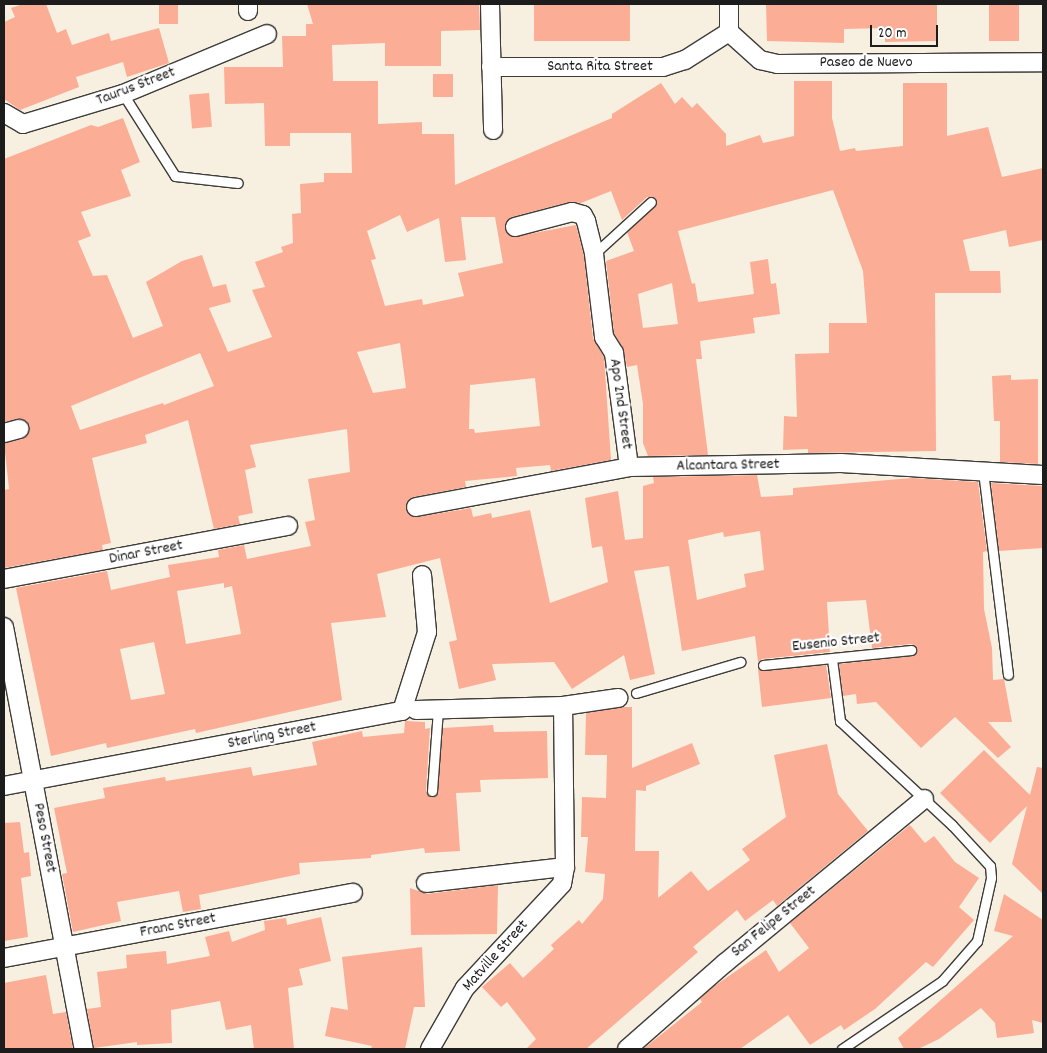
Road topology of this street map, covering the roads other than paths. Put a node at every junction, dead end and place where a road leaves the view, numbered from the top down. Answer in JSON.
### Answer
{"nodes":[{"id":1,"x":490,"y":4,"type":"edge"},
{"id":2,"x":729,"y":4,"type":"edge"},
{"id":3,"x":729,"y":32,"type":"junction"},
{"id":4,"x":267,"y":34,"type":"dead end"},
{"id":5,"x":1043,"y":62,"type":"edge"},
{"id":6,"x":491,"y":67,"type":"junction"},
{"id":7,"x":123,"y":94,"type":"junction"},
{"id":8,"x":4,"y":113,"type":"edge"},
{"id":9,"x":493,"y":130,"type":"dead end"},
{"id":10,"x":238,"y":183,"type":"dead end"},
{"id":11,"x":651,"y":202,"type":"dead end"},
{"id":12,"x":515,"y":227,"type":"dead end"},
{"id":13,"x":594,"y":254,"type":"junction"},
{"id":14,"x":629,"y":467,"type":"junction"},
{"id":15,"x":983,"y":471,"type":"junction"},
{"id":16,"x":1043,"y":475,"type":"edge"},
{"id":17,"x":416,"y":507,"type":"dead end"},
{"id":18,"x":288,"y":526,"type":"dead end"},
{"id":19,"x":422,"y":575,"type":"dead end"},
{"id":20,"x":4,"y":579,"type":"edge"},
{"id":21,"x":4,"y":627,"type":"edge"},
{"id":22,"x":911,"y":650,"type":"dead end"},
{"id":23,"x":832,"y":658,"type":"junction"},
{"id":24,"x":740,"y":662,"type":"dead end"},
{"id":25,"x":763,"y":664,"type":"dead end"},
{"id":26,"x":1008,"y":674,"type":"dead end"},
{"id":27,"x":636,"y":693,"type":"dead end"},
{"id":28,"x":618,"y":698,"type":"dead end"},
{"id":29,"x":564,"y":706,"type":"junction"},
{"id":30,"x":438,"y":710,"type":"junction"},
{"id":31,"x":409,"y":711,"type":"junction"},
{"id":32,"x":33,"y":780,"type":"junction"},
{"id":33,"x":4,"y":786,"type":"edge"},
{"id":34,"x":432,"y":791,"type":"dead end"},
{"id":35,"x":924,"y":799,"type":"junction"},
{"id":36,"x":565,"y":867,"type":"junction"},
{"id":37,"x":426,"y":884,"type":"dead end"},
{"id":38,"x":352,"y":893,"type":"dead end"},
{"id":39,"x":65,"y":947,"type":"junction"},
{"id":40,"x":4,"y":958,"type":"edge"},
{"id":41,"x":84,"y":1049,"type":"edge"},
{"id":42,"x":430,"y":1049,"type":"edge"},
{"id":43,"x":627,"y":1049,"type":"edge"},
{"id":44,"x":842,"y":1049,"type":"edge"}],
"edges":[{"from":1,"to":6,"type":"street"},
{"from":2,"to":3,"type":"street"},
{"from":3,"to":5,"type":"street","name":"Paseo de Nuevo"},
{"from":3,"to":6,"type":"street","name":"Santa Rita Street"},
{"from":4,"to":7,"type":"street","name":"Taurus Street"},
{"from":6,"to":9,"type":"street"},
{"from":7,"to":8,"type":"street","name":"Taurus Street"},
{"from":7,"to":10,"type":"lane"},
{"from":11,"to":13,"type":"lane"},
{"from":12,"to":13,"type":"street","name":"Apo 2nd Street"},
{"from":13,"to":14,"type":"street","name":"Apo 2nd Street"},
{"from":14,"to":15,"type":"street","name":"Alcantara Street"},
{"from":14,"to":17,"type":"street","name":"Alcantara Street"},
{"from":15,"to":16,"type":"street","name":"Alcantara Street"},
{"from":15,"to":26,"type":"lane"},
{"from":18,"to":20,"type":"street","name":"Dinar Street"},
{"from":19,"to":31,"type":"street"},
{"from":21,"to":32,"type":"street","name":"Peso Street"},
{"from":22,"to":23,"type":"lane","name":"Eusenio Street"},
{"from":23,"to":25,"type":"lane","name":"Eusenio Street"},
{"from":23,"to":35,"type":"lane"},
{"from":24,"to":27,"type":"lane"},
{"from":28,"to":29,"type":"street"},
{"from":29,"to":30,"type":"street"},
{"from":29,"to":36,"type":"street","name":"Matville Street"},
{"from":30,"to":31,"type":"street"},
{"from":30,"to":34,"type":"lane"},
{"from":31,"to":32,"type":"street","name":"Sterling Street"},
{"from":32,"to":33,"type":"street","name":"Sterling Street"},
{"from":32,"to":39,"type":"street","name":"Peso Street"},
{"from":35,"to":43,"type":"street","name":"San Felipe Street"},
{"from":35,"to":44,"type":"lane"},
{"from":36,"to":37,"type":"street"},
{"from":36,"to":42,"type":"street","name":"Matville Street"},
{"from":38,"to":39,"type":"street","name":"Franc Street"},
{"from":39,"to":40,"type":"street","name":"Franc Street"},
{"from":39,"to":41,"type":"street","name":"Peso Street"}]}
